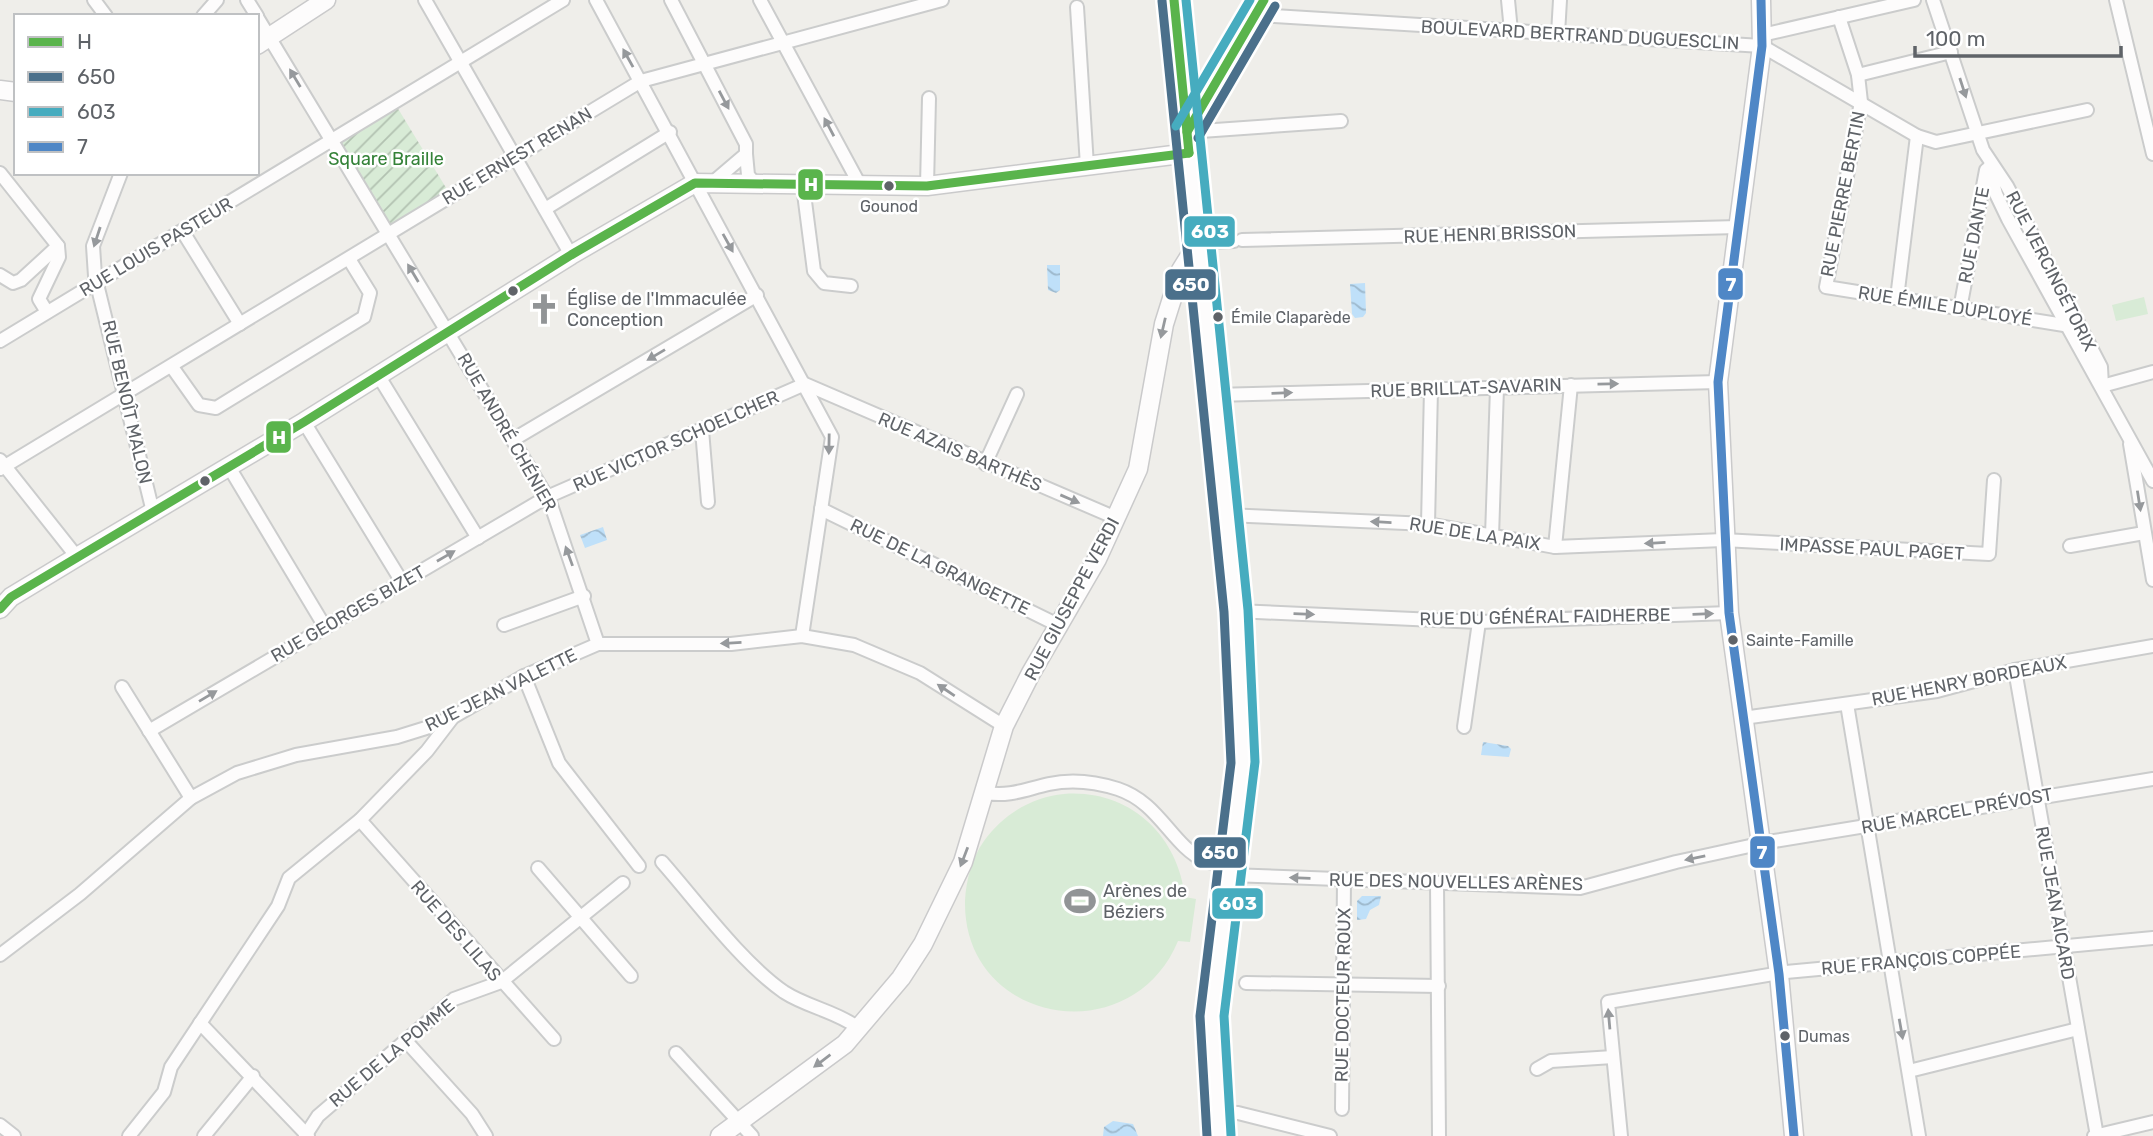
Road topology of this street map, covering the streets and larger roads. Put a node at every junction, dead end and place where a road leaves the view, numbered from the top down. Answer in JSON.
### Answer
{"nodes":[{"id":1,"x":217,"y":0,"type":"edge"},
{"id":2,"x":326,"y":0,"type":"edge"},
{"id":3,"x":425,"y":0,"type":"edge"},
{"id":4,"x":563,"y":0,"type":"edge"},
{"id":5,"x":596,"y":0,"type":"edge"},
{"id":6,"x":671,"y":0,"type":"edge"},
{"id":7,"x":760,"y":0,"type":"edge"},
{"id":8,"x":942,"y":0,"type":"edge"},
{"id":9,"x":1174,"y":0,"type":"edge"},
{"id":10,"x":1508,"y":0,"type":"edge"},
{"id":11,"x":1560,"y":0,"type":"edge"},
{"id":12,"x":1761,"y":0,"type":"edge"},
{"id":13,"x":1914,"y":0,"type":"edge"},
{"id":14,"x":1933,"y":0,"type":"edge"},
{"id":15,"x":2116,"y":0,"type":"edge"},
{"id":16,"x":908,"y":5,"type":"edge"},
{"id":17,"x":1077,"y":7,"type":"dead end"},
{"id":18,"x":1260,"y":7,"type":"edge"},
{"id":19,"x":205,"y":14,"type":"edge"},
{"id":20,"x":1839,"y":17,"type":"junction"},
{"id":21,"x":259,"y":23,"type":"edge"},
{"id":22,"x":1511,"y":31,"type":"junction"},
{"id":23,"x":1558,"y":34,"type":"junction"},
{"id":24,"x":1762,"y":40,"type":"junction"},
{"id":25,"x":264,"y":42,"type":"edge"},
{"id":26,"x":783,"y":42,"type":"junction"},
{"id":27,"x":1951,"y":52,"type":"junction"},
{"id":28,"x":461,"y":62,"type":"junction"},
{"id":29,"x":704,"y":63,"type":"junction"},
{"id":30,"x":1858,"y":75,"type":"junction"},
{"id":31,"x":641,"y":81,"type":"junction"},
{"id":32,"x":929,"y":98,"type":"dead end"},
{"id":33,"x":1861,"y":102,"type":"junction"},
{"id":34,"x":2087,"y":110,"type":"dead end"},
{"id":35,"x":1341,"y":121,"type":"dead end"},
{"id":36,"x":670,"y":132,"type":"junction"},
{"id":37,"x":1187,"y":132,"type":"junction"},
{"id":38,"x":1977,"y":135,"type":"junction"},
{"id":39,"x":1917,"y":136,"type":"junction"},
{"id":40,"x":331,"y":139,"type":"junction"},
{"id":41,"x":1189,"y":153,"type":"junction"},
{"id":42,"x":746,"y":154,"type":"junction"},
{"id":43,"x":2153,"y":154,"type":"edge"},
{"id":44,"x":515,"y":156,"type":"junction"},
{"id":45,"x":1988,"y":160,"type":"junction"},
{"id":46,"x":1087,"y":166,"type":"junction"},
{"id":47,"x":0,"y":173,"type":"edge"},
{"id":48,"x":120,"y":175,"type":"edge"},
{"id":49,"x":704,"y":183,"type":"junction"},
{"id":50,"x":756,"y":185,"type":"junction"},
{"id":51,"x":803,"y":186,"type":"junction"},
{"id":52,"x":927,"y":186,"type":"junction"},
{"id":53,"x":862,"y":187,"type":"junction"},
{"id":54,"x":545,"y":209,"type":"junction"},
{"id":55,"x":1738,"y":227,"type":"junction"},
{"id":56,"x":183,"y":232,"type":"junction"},
{"id":57,"x":390,"y":234,"type":"junction"},
{"id":58,"x":1198,"y":243,"type":"junction"},
{"id":59,"x":58,"y":246,"type":"junction"},
{"id":60,"x":571,"y":255,"type":"junction"},
{"id":61,"x":349,"y":259,"type":"junction"},
{"id":62,"x":0,"y":275,"type":"edge"},
{"id":63,"x":98,"y":281,"type":"junction"},
{"id":64,"x":851,"y":286,"type":"dead end"},
{"id":65,"x":1826,"y":286,"type":"joint"},
{"id":66,"x":757,"y":295,"type":"junction"},
{"id":67,"x":1897,"y":298,"type":"junction"},
{"id":68,"x":1959,"y":309,"type":"junction"},
{"id":69,"x":47,"y":312,"type":"junction"},
{"id":70,"x":240,"y":324,"type":"junction"},
{"id":71,"x":2064,"y":325,"type":"junction"},
{"id":72,"x":449,"y":331,"type":"junction"},
{"id":73,"x":0,"y":341,"type":"edge"},
{"id":74,"x":172,"y":367,"type":"junction"},
{"id":75,"x":2153,"y":372,"type":"edge"},
{"id":76,"x":378,"y":375,"type":"junction"},
{"id":77,"x":1718,"y":382,"type":"junction"},
{"id":78,"x":805,"y":384,"type":"junction"},
{"id":79,"x":1571,"y":385,"type":"junction"},
{"id":80,"x":2102,"y":386,"type":"junction"},
{"id":81,"x":1497,"y":388,"type":"junction"},
{"id":82,"x":1432,"y":389,"type":"junction"},
{"id":83,"x":126,"y":394,"type":"junction"},
{"id":84,"x":1017,"y":394,"type":"dead end"},
{"id":85,"x":1214,"y":395,"type":"junction"},
{"id":86,"x":304,"y":422,"type":"junction"},
{"id":87,"x":702,"y":430,"type":"junction"},
{"id":88,"x":2128,"y":434,"type":"junction"},
{"id":89,"x":514,"y":439,"type":"junction"},
{"id":90,"x":985,"y":464,"type":"junction"},
{"id":91,"x":2,"y":465,"type":"edge"},
{"id":92,"x":229,"y":467,"type":"junction"},
{"id":93,"x":1994,"y":480,"type":"dead end"},
{"id":94,"x":2153,"y":481,"type":"edge"},
{"id":95,"x":547,"y":497,"type":"junction"},
{"id":96,"x":708,"y":502,"type":"dead end"},
{"id":97,"x":821,"y":509,"type":"junction"},
{"id":98,"x":153,"y":512,"type":"junction"},
{"id":99,"x":1226,"y":515,"type":"junction"},
{"id":100,"x":1116,"y":518,"type":"junction"},
{"id":101,"x":1428,"y":524,"type":"junction"},
{"id":102,"x":2144,"y":533,"type":"junction"},
{"id":103,"x":1492,"y":536,"type":"junction"},
{"id":104,"x":478,"y":538,"type":"junction"},
{"id":105,"x":1723,"y":540,"type":"junction"},
{"id":106,"x":2070,"y":546,"type":"dead end"},
{"id":107,"x":1555,"y":547,"type":"junction"},
{"id":108,"x":76,"y":557,"type":"junction"},
{"id":109,"x":2153,"y":580,"type":"edge"},
{"id":110,"x":402,"y":582,"type":"junction"},
{"id":111,"x":584,"y":596,"type":"junction"},
{"id":112,"x":0,"y":609,"type":"edge"},
{"id":113,"x":1236,"y":611,"type":"junction"},
{"id":114,"x":1729,"y":613,"type":"junction"},
{"id":115,"x":1479,"y":621,"type":"junction"},
{"id":116,"x":504,"y":625,"type":"dead end"},
{"id":117,"x":1058,"y":625,"type":"junction"},
{"id":118,"x":325,"y":627,"type":"junction"},
{"id":119,"x":802,"y":636,"type":"junction"},
{"id":120,"x":598,"y":644,"type":"junction"},
{"id":121,"x":2153,"y":646,"type":"edge"},
{"id":122,"x":2015,"y":670,"type":"junction"},
{"id":123,"x":524,"y":676,"type":"junction"},
{"id":124,"x":122,"y":687,"type":"dead end"},
{"id":125,"x":1847,"y":705,"type":"junction"},
{"id":126,"x":453,"y":717,"type":"junction"},
{"id":127,"x":1742,"y":718,"type":"junction"},
{"id":128,"x":1004,"y":726,"type":"junction"},
{"id":129,"x":1464,"y":727,"type":"dead end"},
{"id":130,"x":149,"y":731,"type":"junction"},
{"id":131,"x":2153,"y":779,"type":"edge"},
{"id":132,"x":986,"y":793,"type":"junction"},
{"id":133,"x":2036,"y":796,"type":"junction"},
{"id":134,"x":191,"y":798,"type":"junction"},
{"id":135,"x":360,"y":820,"type":"junction"},
{"id":136,"x":1868,"y":826,"type":"junction"},
{"id":137,"x":1761,"y":844,"type":"junction"},
{"id":138,"x":662,"y":862,"type":"dead end"},
{"id":139,"x":639,"y":866,"type":"dead end"},
{"id":140,"x":538,"y":868,"type":"dead end"},
{"id":141,"x":1230,"y":871,"type":"junction"},
{"id":142,"x":1345,"y":880,"type":"junction"},
{"id":143,"x":623,"y":883,"type":"dead end"},
{"id":144,"x":1437,"y":883,"type":"junction"},
{"id":145,"x":580,"y":916,"type":"junction"},
{"id":146,"x":2153,"y":938,"type":"edge"},
{"id":147,"x":2063,"y":947,"type":"junction"},
{"id":148,"x":0,"y":955,"type":"edge"},
{"id":149,"x":1889,"y":962,"type":"junction"},
{"id":150,"x":1779,"y":974,"type":"junction"},
{"id":151,"x":631,"y":976,"type":"dead end"},
{"id":152,"x":501,"y":982,"type":"junction"},
{"id":153,"x":1246,"y":983,"type":"dead end"},
{"id":154,"x":1344,"y":986,"type":"junction"},
{"id":155,"x":1439,"y":986,"type":"junction"},
{"id":156,"x":200,"y":1023,"type":"junction"},
{"id":157,"x":857,"y":1027,"type":"junction"},
{"id":158,"x":2078,"y":1029,"type":"junction"},
{"id":159,"x":554,"y":1039,"type":"dead end"},
{"id":160,"x":406,"y":1041,"type":"junction"},
{"id":161,"x":676,"y":1053,"type":"dead end"},
{"id":162,"x":1612,"y":1057,"type":"junction"},
{"id":163,"x":1537,"y":1069,"type":"dead end"},
{"id":164,"x":1909,"y":1071,"type":"junction"},
{"id":165,"x":253,"y":1076,"type":"junction"},
{"id":166,"x":1342,"y":1109,"type":"dead end"},
{"id":167,"x":1218,"y":1112,"type":"junction"},
{"id":168,"x":740,"y":1120,"type":"junction"},
{"id":169,"x":2153,"y":1122,"type":"edge"},
{"id":170,"x":0,"y":1125,"type":"edge"},
{"id":171,"x":306,"y":1135,"type":"edge"},
{"id":172,"x":14,"y":1136,"type":"edge"},
{"id":173,"x":129,"y":1136,"type":"edge"},
{"id":174,"x":204,"y":1136,"type":"edge"},
{"id":175,"x":486,"y":1136,"type":"edge"},
{"id":176,"x":720,"y":1136,"type":"edge"},
{"id":177,"x":752,"y":1136,"type":"edge"},
{"id":178,"x":1219,"y":1136,"type":"edge"},
{"id":179,"x":1331,"y":1136,"type":"edge"},
{"id":180,"x":1439,"y":1136,"type":"edge"},
{"id":181,"x":1621,"y":1136,"type":"edge"},
{"id":182,"x":1794,"y":1136,"type":"edge"},
{"id":183,"x":1919,"y":1136,"type":"edge"},
{"id":184,"x":2096,"y":1136,"type":"edge"}],
"edges":[{"from":1,"to":19,"type":"street"},
{"from":2,"to":25,"type":"street"},
{"from":3,"to":28,"type":"street"},
{"from":4,"to":28,"type":"street","name":"RUE LOUIS PASTEUR"},
{"from":31,"to":5,"type":"street","one_way":true},
{"from":6,"to":29,"type":"street"},
{"from":7,"to":26,"type":"street"},
{"from":8,"to":16,"type":"street","name":"RUE ERNEST RENAN"},
{"from":9,"to":37,"type":"street"},
{"from":10,"to":22,"type":"street"},
{"from":11,"to":23,"type":"street"},
{"from":12,"to":24,"type":"street"},
{"from":13,"to":20,"type":"street"},
{"from":14,"to":27,"type":"street","name":"RUE VERCINGÉTORIX"},
{"from":15,"to":43,"type":"street"},
{"from":16,"to":26,"type":"street","name":"RUE ERNEST RENAN"},
{"from":17,"to":46,"type":"street"},
{"from":18,"to":22,"type":"street","name":"BOULEVARD BERTRAND DUGUESCLIN"},
{"from":18,"to":37,"type":"street"},
{"from":20,"to":24,"type":"street"},
{"from":20,"to":30,"type":"street","name":"RUE PIERRE BERTIN"},
{"from":21,"to":25,"type":"street","name":"RUE ANDRÉ CHÉNIER"},
{"from":22,"to":23,"type":"street","name":"BOULEVARD BERTRAND DUGUESCLIN"},
{"from":23,"to":24,"type":"street","name":"BOULEVARD BERTRAND DUGUESCLIN"},
{"from":24,"to":33,"type":"street","name":"BOULEVARD BERTRAND DUGUESCLIN"},
{"from":24,"to":55,"type":"street"},
{"from":40,"to":25,"type":"street","name":"RUE ANDRÉ CHÉNIER","one_way":true},
{"from":26,"to":29,"type":"street","name":"RUE ERNEST RENAN"},
{"from":53,"to":26,"type":"street","one_way":true},
{"from":27,"to":30,"type":"street"},
{"from":27,"to":38,"type":"street","name":"RUE VERCINGÉTORIX","one_way":true},
{"from":28,"to":40,"type":"street","name":"RUE LOUIS PASTEUR"},
{"from":28,"to":44,"type":"street"},
{"from":29,"to":31,"type":"street","name":"RUE ERNEST RENAN"},
{"from":29,"to":42,"type":"street","one_way":true},
{"from":30,"to":33,"type":"street","name":"RUE PIERRE BERTIN"},
{"from":31,"to":36,"type":"street"},
{"from":31,"to":44,"type":"street","name":"RUE ERNEST RENAN"},
{"from":32,"to":52,"type":"street"},
{"from":33,"to":39,"type":"street","name":"BOULEVARD BERTRAND DUGUESCLIN"},
{"from":33,"to":65,"type":"street","name":"RUE PIERRE BERTIN"},
{"from":34,"to":38,"type":"street","name":"BOULEVARD BERTRAND DUGUESCLIN"},
{"from":35,"to":37,"type":"street"},
{"from":36,"to":49,"type":"street"},
{"from":36,"to":54,"type":"street"},
{"from":37,"to":41,"type":"street"},
{"from":38,"to":39,"type":"street","name":"BOULEVARD BERTRAND DUGUESCLIN"},
{"from":38,"to":45,"type":"street","name":"RUE VERCINGÉTORIX"},
{"from":39,"to":67,"type":"street"},
{"from":40,"to":56,"type":"street","name":"RUE LOUIS PASTEUR"},
{"from":40,"to":57,"type":"street","name":"RUE ANDRÉ CHÉNIER"},
{"from":41,"to":46,"type":"street"},
{"from":41,"to":58,"type":"street"},
{"from":42,"to":49,"type":"street"},
{"from":42,"to":50,"type":"street"},
{"from":44,"to":54,"type":"street"},
{"from":44,"to":57,"type":"street","name":"RUE ERNEST RENAN"},
{"from":45,"to":68,"type":"street","name":"RUE DANTE"},
{"from":45,"to":71,"type":"street","name":"RUE VERCINGÉTORIX"},
{"from":45,"to":80,"type":"street","name":"RUE VERCINGÉTORIX"},
{"from":46,"to":52,"type":"street"},
{"from":47,"to":59,"type":"street"},
{"from":48,"to":63,"type":"street","name":"RUE BENOÎT MALON","one_way":true},
{"from":49,"to":50,"type":"street"},
{"from":49,"to":60,"type":"street"},
{"from":49,"to":66,"type":"street","one_way":true},
{"from":50,"to":51,"type":"street"},
{"from":51,"to":53,"type":"street"},
{"from":51,"to":64,"type":"street"},
{"from":52,"to":53,"type":"street"},
{"from":54,"to":60,"type":"street"},
{"from":55,"to":58,"type":"street","name":"RUE HENRI BRISSON"},
{"from":55,"to":77,"type":"street"},
{"from":56,"to":63,"type":"street","name":"RUE LOUIS PASTEUR"},
{"from":56,"to":70,"type":"street"},
{"from":57,"to":61,"type":"street","name":"RUE ERNEST RENAN"},
{"from":72,"to":57,"type":"street","name":"RUE ANDRÉ CHÉNIER","one_way":true},
{"from":58,"to":85,"type":"street"},
{"from":58,"to":100,"type":"street","name":"RUE GIUSEPPE VERDI","one_way":true},
{"from":59,"to":62,"type":"street"},
{"from":59,"to":69,"type":"street"},
{"from":60,"to":72,"type":"street"},
{"from":61,"to":70,"type":"street","name":"RUE ERNEST RENAN"},
{"from":61,"to":74,"type":"street"},
{"from":63,"to":69,"type":"street","name":"RUE LOUIS PASTEUR"},
{"from":63,"to":83,"type":"street","name":"RUE BENOÎT MALON"},
{"from":65,"to":67,"type":"street","name":"RUE ÉMILE DUPLOYÉ"},
{"from":66,"to":78,"type":"street"},
{"from":66,"to":89,"type":"street","one_way":true},
{"from":67,"to":68,"type":"street","name":"RUE ÉMILE DUPLOYÉ"},
{"from":68,"to":71,"type":"street","name":"RUE ÉMILE DUPLOYÉ"},
{"from":69,"to":73,"type":"street","name":"RUE LOUIS PASTEUR"},
{"from":70,"to":74,"type":"street","name":"RUE ERNEST RENAN"},
{"from":71,"to":80,"type":"street","name":"RUE VERCINGÉTORIX"},
{"from":72,"to":76,"type":"street"},
{"from":72,"to":89,"type":"street","name":"RUE ANDRÉ CHÉNIER"},
{"from":74,"to":83,"type":"street","name":"RUE ERNEST RENAN"},
{"from":75,"to":80,"type":"street"},
{"from":76,"to":86,"type":"street"},
{"from":76,"to":104,"type":"street"},
{"from":79,"to":77,"type":"street","name":"RUE BRILLAT-SAVARIN","one_way":true},
{"from":77,"to":105,"type":"street"},
{"from":78,"to":87,"type":"street","name":"RUE VICTOR SCHOELCHER"},
{"from":78,"to":90,"type":"street","name":"RUE AZAIS BARTHÈS"},
{"from":78,"to":97,"type":"street","one_way":true},
{"from":79,"to":81,"type":"street","name":"RUE BRILLAT-SAVARIN"},
{"from":79,"to":107,"type":"street"},
{"from":80,"to":88,"type":"street","name":"RUE VERCINGÉTORIX"},
{"from":81,"to":82,"type":"street","name":"RUE BRILLAT-SAVARIN"},
{"from":81,"to":103,"type":"street"},
{"from":85,"to":82,"type":"street","name":"RUE BRILLAT-SAVARIN","one_way":true},
{"from":82,"to":101,"type":"street"},
{"from":83,"to":91,"type":"street","name":"RUE ERNEST RENAN"},
{"from":83,"to":98,"type":"street","name":"RUE BENOÎT MALON"},
{"from":84,"to":90,"type":"street"},
{"from":85,"to":99,"type":"street"},
{"from":86,"to":92,"type":"street"},
{"from":86,"to":110,"type":"street"},
{"from":87,"to":95,"type":"street","name":"RUE VICTOR SCHOELCHER"},
{"from":87,"to":96,"type":"street"},
{"from":88,"to":94,"type":"street","name":"RUE VERCINGÉTORIX"},
{"from":88,"to":102,"type":"street","one_way":true},
{"from":89,"to":95,"type":"street","name":"RUE ANDRÉ CHÉNIER"},
{"from":90,"to":100,"type":"street","name":"RUE AZAIS BARTHÈS","one_way":true},
{"from":91,"to":108,"type":"street"},
{"from":92,"to":98,"type":"street"},
{"from":92,"to":118,"type":"street"},
{"from":93,"to":105,"type":"street","name":"IMPASSE PAUL PAGET"},
{"from":95,"to":104,"type":"street","name":"RUE GEORGES BIZET"},
{"from":111,"to":95,"type":"street","name":"RUE ANDRÉ CHÉNIER","one_way":true},
{"from":97,"to":117,"type":"street","name":"RUE DE LA GRANGETTE"},
{"from":97,"to":119,"type":"street"},
{"from":98,"to":108,"type":"street"},
{"from":101,"to":99,"type":"street","name":"RUE DE LA PAIX","one_way":true},
{"from":99,"to":113,"type":"street"},
{"from":100,"to":117,"type":"street","name":"RUE GIUSEPPE VERDI"},
{"from":101,"to":103,"type":"street","name":"RUE DE LA PAIX"},
{"from":102,"to":106,"type":"street"},
{"from":102,"to":109,"type":"street"},
{"from":103,"to":107,"type":"street","name":"RUE DE LA PAIX"},
{"from":110,"to":104,"type":"street","name":"RUE GEORGES BIZET","one_way":true},
{"from":105,"to":107,"type":"street","name":"RUE DE LA PAIX","one_way":true},
{"from":105,"to":114,"type":"street"},
{"from":108,"to":112,"type":"street"},
{"from":110,"to":118,"type":"street","name":"RUE GEORGES BIZET"},
{"from":111,"to":116,"type":"street"},
{"from":111,"to":120,"type":"street","name":"RUE ANDRÉ CHÉNIER"},
{"from":113,"to":115,"type":"street","name":"RUE DU GÉNÉRAL FAIDHERBE","one_way":true},
{"from":113,"to":141,"type":"street"},
{"from":115,"to":114,"type":"street","name":"RUE DU GÉNÉRAL FAIDHERBE","one_way":true},
{"from":114,"to":127,"type":"street"},
{"from":115,"to":129,"type":"street"},
{"from":117,"to":128,"type":"street","name":"RUE GIUSEPPE VERDI"},
{"from":130,"to":118,"type":"street","name":"RUE GEORGES BIZET","one_way":true},
{"from":119,"to":120,"type":"street","name":"RUE JEAN VALETTE","one_way":true},
{"from":128,"to":119,"type":"street","name":"RUE JEAN VALETTE","one_way":true},
{"from":120,"to":123,"type":"street","name":"RUE JEAN VALETTE"},
{"from":121,"to":122,"type":"street","name":"RUE HENRY BORDEAUX"},
{"from":122,"to":125,"type":"street","name":"RUE HENRY BORDEAUX"},
{"from":122,"to":133,"type":"street","name":"RUE JEAN AICARD"},
{"from":123,"to":126,"type":"street","name":"RUE JEAN VALETTE"},
{"from":123,"to":139,"type":"street"},
{"from":124,"to":130,"type":"street"},
{"from":125,"to":127,"type":"street","name":"RUE HENRY BORDEAUX"},
{"from":125,"to":136,"type":"street"},
{"from":126,"to":134,"type":"street","name":"RUE JEAN VALETTE"},
{"from":126,"to":135,"type":"street"},
{"from":127,"to":137,"type":"street"},
{"from":128,"to":132,"type":"street","name":"RUE GIUSEPPE VERDI"},
{"from":130,"to":134,"type":"street"},
{"from":131,"to":133,"type":"street","name":"RUE MARCEL PRÉVOST"},
{"from":132,"to":141,"type":"street","name":"RUE DES NOUVELLES ARÈNES"},
{"from":132,"to":157,"type":"street","name":"RUE GIUSEPPE VERDI","one_way":true},
{"from":133,"to":136,"type":"street","name":"RUE MARCEL PRÉVOST"},
{"from":133,"to":147,"type":"street","name":"RUE JEAN AICARD"},
{"from":134,"to":148,"type":"street","name":"RUE JEAN VALETTE"},
{"from":135,"to":152,"type":"street","name":"RUE DES LILAS"},
{"from":135,"to":156,"type":"street"},
{"from":136,"to":137,"type":"street","name":"RUE MARCEL PRÉVOST"},
{"from":136,"to":149,"type":"street"},
{"from":137,"to":144,"type":"street","name":"RUE DES NOUVELLES ARÈNES","one_way":true},
{"from":137,"to":150,"type":"street"},
{"from":138,"to":157,"type":"street"},
{"from":140,"to":145,"type":"street"},
{"from":142,"to":141,"type":"street","name":"RUE DES NOUVELLES ARÈNES","one_way":true},
{"from":141,"to":167,"type":"street"},
{"from":142,"to":144,"type":"street","name":"RUE DES NOUVELLES ARÈNES"},
{"from":142,"to":154,"type":"street","name":"RUE DOCTEUR ROUX"},
{"from":143,"to":145,"type":"street","name":"RUE DE LA POMME"},
{"from":144,"to":155,"type":"street"},
{"from":145,"to":151,"type":"street"},
{"from":145,"to":152,"type":"street","name":"RUE DE LA POMME"},
{"from":146,"to":147,"type":"street","name":"RUE FRANÇOIS COPPÉE"},
{"from":147,"to":149,"type":"street","name":"RUE FRANÇOIS COPPÉE"},
{"from":147,"to":158,"type":"street","name":"RUE JEAN AICARD"},
{"from":149,"to":150,"type":"street","name":"RUE FRANÇOIS COPPÉE"},
{"from":149,"to":164,"type":"street","one_way":true},
{"from":162,"to":150,"type":"street","name":"RUE FRANÇOIS COPPÉE","one_way":true},
{"from":150,"to":182,"type":"street"},
{"from":152,"to":159,"type":"street","name":"RUE DES LILAS"},
{"from":152,"to":160,"type":"street","name":"RUE DE LA POMME"},
{"from":153,"to":154,"type":"street"},
{"from":154,"to":155,"type":"street"},
{"from":154,"to":166,"type":"street","name":"RUE DOCTEUR ROUX"},
{"from":155,"to":180,"type":"street"},
{"from":156,"to":165,"type":"street"},
{"from":156,"to":173,"type":"street"},
{"from":157,"to":168,"type":"street","name":"RUE GIUSEPPE VERDI","one_way":true},
{"from":158,"to":164,"type":"street"},
{"from":158,"to":184,"type":"street","name":"RUE JEAN AICARD"},
{"from":160,"to":171,"type":"street","name":"RUE DE LA POMME"},
{"from":160,"to":175,"type":"street"},
{"from":161,"to":168,"type":"street"},
{"from":162,"to":163,"type":"street"},
{"from":162,"to":181,"type":"street"},
{"from":164,"to":183,"type":"street"},
{"from":165,"to":171,"type":"street"},
{"from":165,"to":174,"type":"street"},
{"from":167,"to":178,"type":"street"},
{"from":167,"to":179,"type":"street"},
{"from":168,"to":176,"type":"street","name":"RUE GIUSEPPE VERDI"},
{"from":168,"to":177,"type":"street"},
{"from":169,"to":184,"type":"street"},
{"from":170,"to":172,"type":"street"}]}
